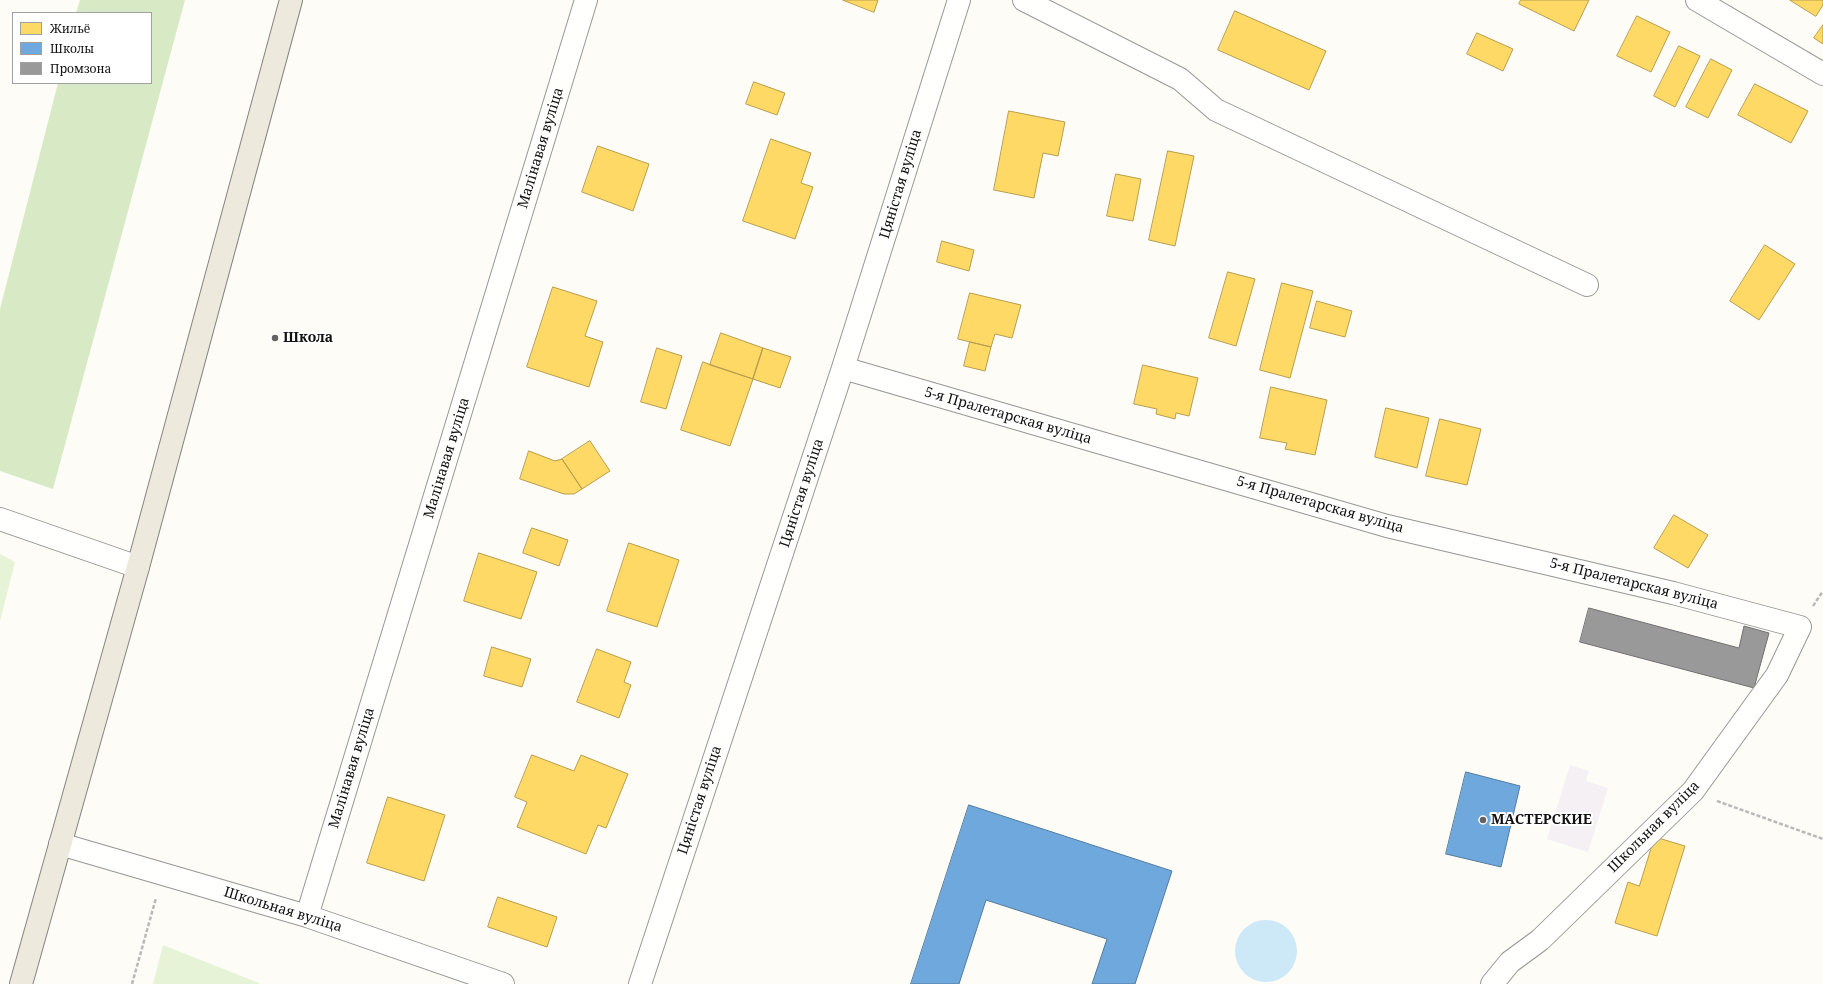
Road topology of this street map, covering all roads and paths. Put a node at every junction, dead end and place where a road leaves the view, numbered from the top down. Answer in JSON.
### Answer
{"nodes":[{"id":1,"x":291,"y":0,"type":"edge"},
{"id":2,"x":586,"y":0,"type":"edge"},
{"id":3,"x":959,"y":0,"type":"edge"},
{"id":4,"x":1024,"y":0,"type":"edge"},
{"id":5,"x":1697,"y":0,"type":"edge"},
{"id":6,"x":1823,"y":74,"type":"edge"},
{"id":7,"x":1587,"y":285,"type":"dead end"},
{"id":8,"x":843,"y":368,"type":"junction"},
{"id":9,"x":0,"y":520,"type":"edge"},
{"id":10,"x":138,"y":567,"type":"junction"},
{"id":11,"x":1800,"y":627,"type":"joint"},
{"id":12,"x":1692,"y":792,"type":"junction"},
{"id":13,"x":1823,"y":839,"type":"edge"},
{"id":14,"x":60,"y":844,"type":"junction"},
{"id":15,"x":163,"y":874,"type":"junction"},
{"id":16,"x":307,"y":916,"type":"junction"},
{"id":17,"x":21,"y":984,"type":"edge"},
{"id":18,"x":132,"y":984,"type":"edge"},
{"id":19,"x":502,"y":984,"type":"edge"},
{"id":20,"x":640,"y":984,"type":"edge"},
{"id":21,"x":1492,"y":984,"type":"edge"}],
"edges":[{"from":1,"to":10,"type":"main road"},
{"from":2,"to":16,"type":"street","name":"Малінавая вуліца"},
{"from":3,"to":8,"type":"street","name":"Цяністая вуліца"},
{"from":4,"to":7,"type":"street"},
{"from":5,"to":6,"type":"street"},
{"from":8,"to":11,"type":"street","name":"5-я Пралетарская вуліца"},
{"from":8,"to":20,"type":"street","name":"Цяністая вуліца"},
{"from":9,"to":10,"type":"street"},
{"from":10,"to":14,"type":"main road"},
{"from":11,"to":12,"type":"street","name":"Школьная вуліца"},
{"from":12,"to":13,"type":"path"},
{"from":12,"to":21,"type":"street","name":"Школьная вуліца"},
{"from":14,"to":15,"type":"street","name":"Школьная вуліца"},
{"from":14,"to":17,"type":"main road"},
{"from":15,"to":16,"type":"street","name":"Школьная вуліца"},
{"from":15,"to":18,"type":"path"},
{"from":16,"to":19,"type":"street","name":"Школьная вуліца"}]}
